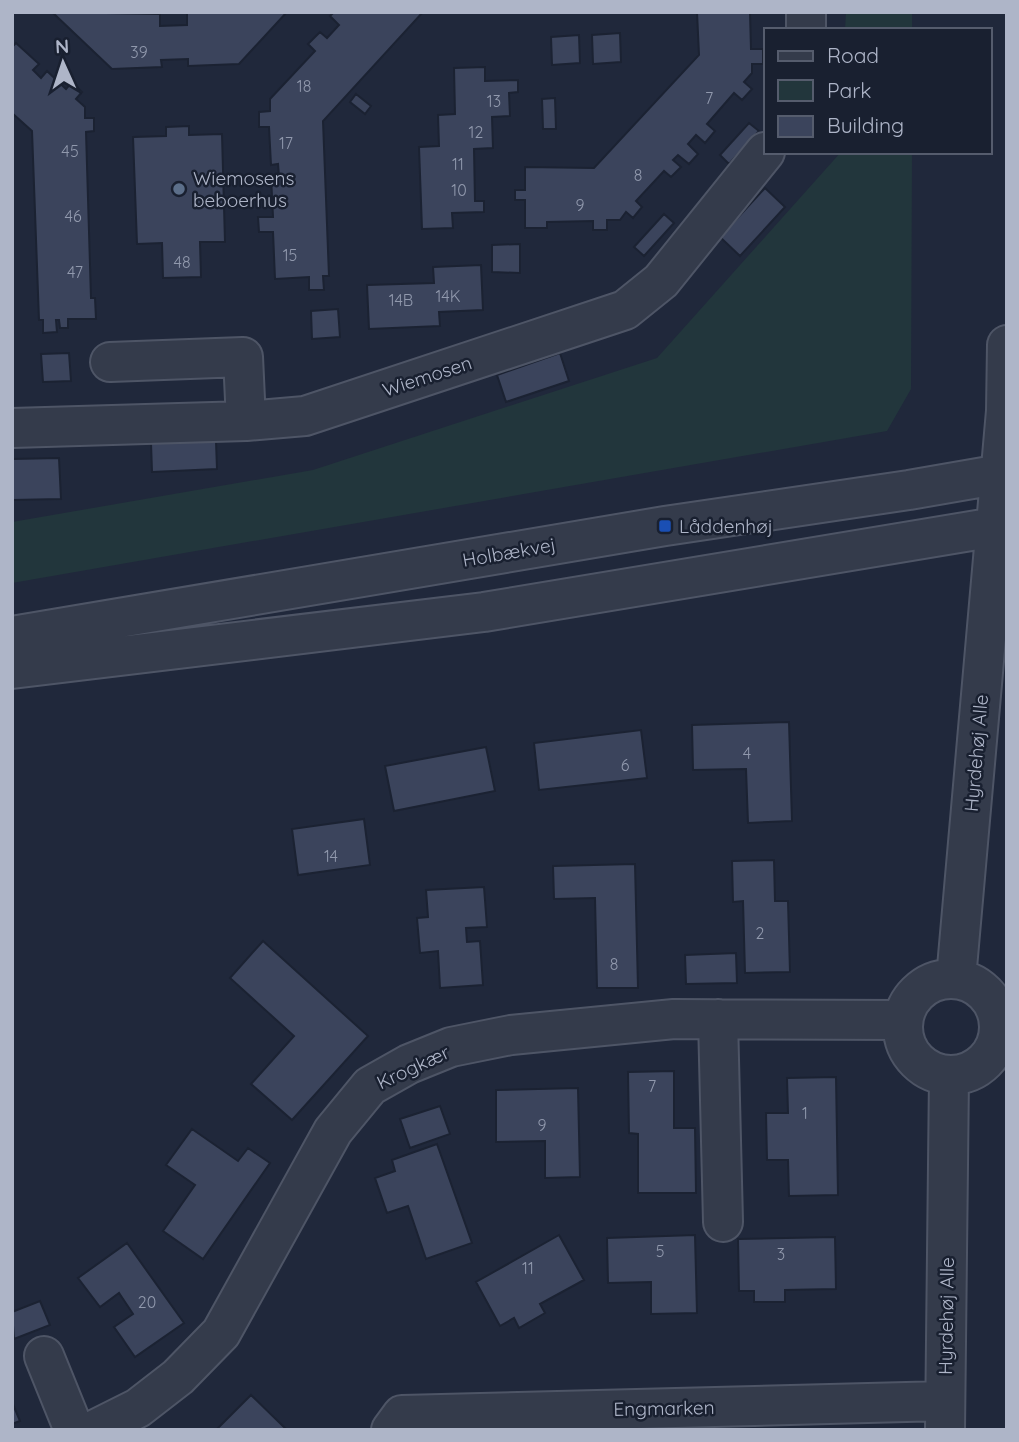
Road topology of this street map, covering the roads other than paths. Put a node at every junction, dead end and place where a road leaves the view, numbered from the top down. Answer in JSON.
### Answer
{"nodes":[{"id":1,"x":764,"y":153,"type":"edge"},
{"id":2,"x":1007,"y":345,"type":"edge"},
{"id":3,"x":110,"y":362,"type":"dead end"},
{"id":4,"x":246,"y":421,"type":"junction"},
{"id":5,"x":12,"y":428,"type":"edge"},
{"id":6,"x":1003,"y":473,"type":"edge"},
{"id":7,"x":1001,"y":526,"type":"edge"},
{"id":8,"x":12,"y":636,"type":"edge"},
{"id":9,"x":12,"y":669,"type":"edge"},
{"id":10,"x":956,"y":979,"type":"junction"},
{"id":11,"x":718,"y":1019,"type":"junction"},
{"id":12,"x":903,"y":1020,"type":"junction"},
{"id":13,"x":999,"y":1057,"type":"edge"},
{"id":14,"x":949,"y":1076,"type":"junction"},
{"id":15,"x":723,"y":1222,"type":"dead end"},
{"id":16,"x":44,"y":1356,"type":"dead end"},
{"id":17,"x":945,"y":1415,"type":"edge"},
{"id":18,"x":74,"y":1430,"type":"edge"},
{"id":19,"x":94,"y":1430,"type":"edge"},
{"id":20,"x":391,"y":1430,"type":"edge"}],
"edges":[{"from":1,"to":4,"type":"street","name":"Wiemosen"},
{"from":2,"to":6,"type":"street"},
{"from":3,"to":4,"type":"street"},
{"from":4,"to":5,"type":"street","name":"Wiemosen"},
{"from":6,"to":7,"type":"street","name":"Hyrdehøj Alle"},
{"from":6,"to":8,"type":"street","name":"Holbækvej"},
{"from":7,"to":9,"type":"street"},
{"from":7,"to":10,"type":"street","name":"Hyrdehøj Alle"},
{"from":10,"to":12,"type":"street"},
{"from":10,"to":13,"type":"street"},
{"from":11,"to":12,"type":"street","name":"Krogkær"},
{"from":11,"to":15,"type":"street"},
{"from":11,"to":19,"type":"street","name":"Krogkær"},
{"from":12,"to":14,"type":"street"},
{"from":13,"to":14,"type":"street"},
{"from":14,"to":17,"type":"street","name":"Hyrdehøj Alle"},
{"from":16,"to":18,"type":"street"},
{"from":17,"to":20,"type":"street","name":"Engmarken"}]}
